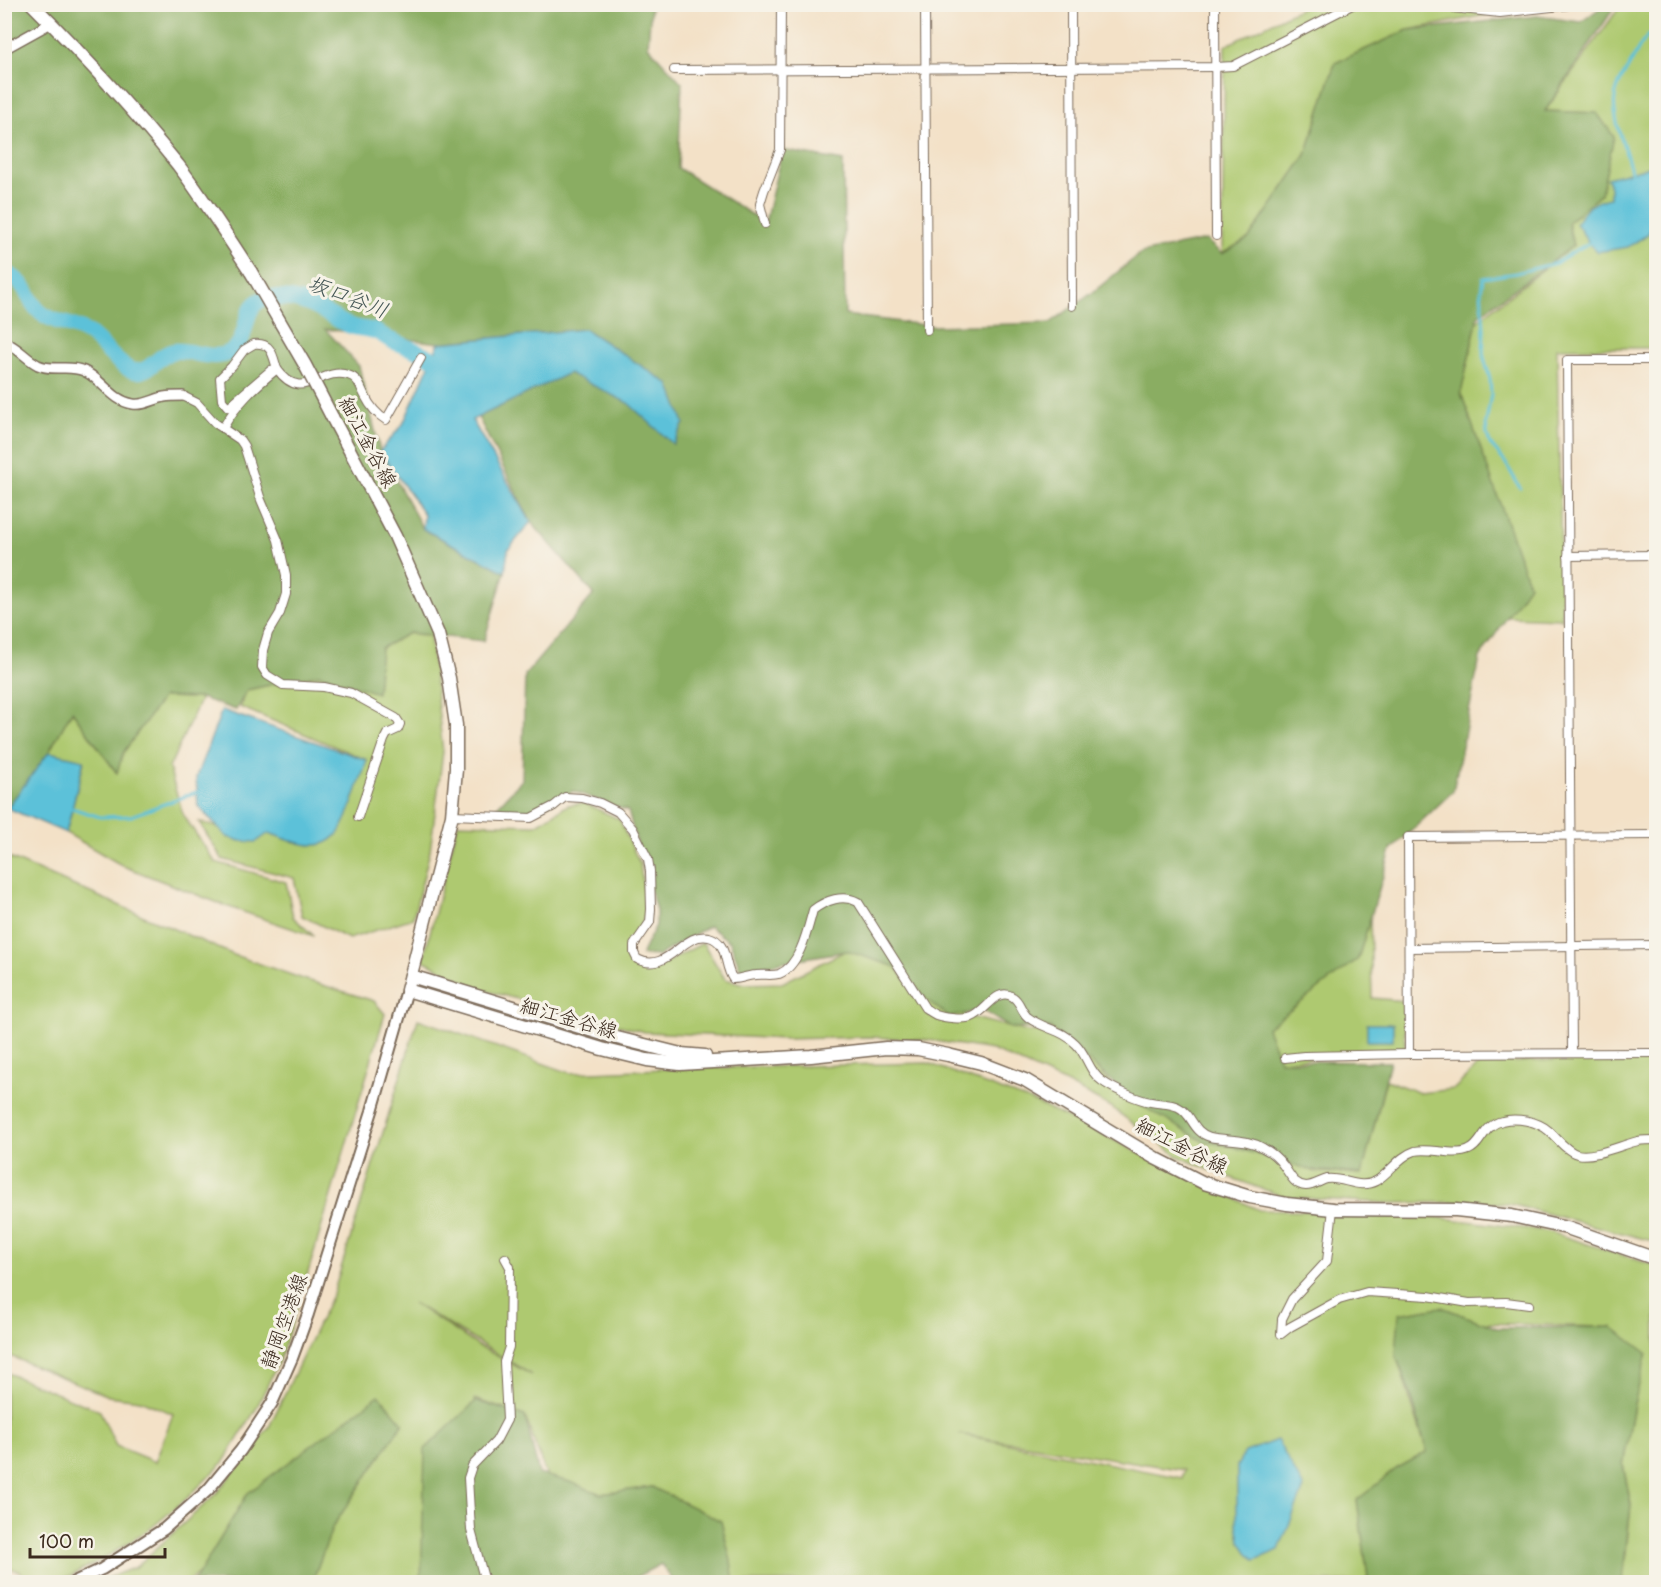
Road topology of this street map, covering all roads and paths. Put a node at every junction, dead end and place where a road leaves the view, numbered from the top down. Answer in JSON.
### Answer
{"nodes":[{"id":1,"x":32,"y":4,"type":"edge"},
{"id":2,"x":781,"y":4,"type":"edge"},
{"id":3,"x":926,"y":4,"type":"edge"},
{"id":4,"x":1071,"y":4,"type":"edge"},
{"id":5,"x":1215,"y":4,"type":"edge"},
{"id":6,"x":1354,"y":4,"type":"edge"},
{"id":7,"x":1414,"y":4,"type":"edge"},
{"id":8,"x":1578,"y":4,"type":"edge"},
{"id":9,"x":1440,"y":6,"type":"edge"},
{"id":10,"x":51,"y":23,"type":"junction"},
{"id":11,"x":4,"y":49,"type":"edge"},
{"id":12,"x":1071,"y":68,"type":"junction"},
{"id":13,"x":1216,"y":68,"type":"junction"},
{"id":14,"x":781,"y":69,"type":"junction"},
{"id":15,"x":926,"y":69,"type":"junction"},
{"id":16,"x":674,"y":70,"type":"dead end"},
{"id":17,"x":765,"y":224,"type":"dead end"},
{"id":18,"x":1216,"y":237,"type":"dead end"},
{"id":19,"x":1072,"y":306,"type":"dead end"},
{"id":20,"x":927,"y":330,"type":"dead end"},
{"id":21,"x":4,"y":342,"type":"edge"},
{"id":22,"x":421,"y":358,"type":"dead end"},
{"id":23,"x":1656,"y":360,"type":"edge"},
{"id":24,"x":277,"y":369,"type":"junction"},
{"id":25,"x":183,"y":396,"type":"joint"},
{"id":26,"x":223,"y":428,"type":"junction"},
{"id":27,"x":1656,"y":555,"type":"edge"},
{"id":28,"x":1568,"y":556,"type":"junction"},
{"id":29,"x":452,"y":815,"type":"junction"},
{"id":30,"x":358,"y":817,"type":"dead end"},
{"id":31,"x":1656,"y":835,"type":"edge"},
{"id":32,"x":1570,"y":836,"type":"junction"},
{"id":33,"x":1656,"y":945,"type":"edge"},
{"id":34,"x":1570,"y":946,"type":"junction"},
{"id":35,"x":1409,"y":948,"type":"junction"},
{"id":36,"x":411,"y":976,"type":"junction"},
{"id":37,"x":407,"y":990,"type":"junction"},
{"id":38,"x":1572,"y":1052,"type":"junction"},
{"id":39,"x":1656,"y":1053,"type":"edge"},
{"id":40,"x":1409,"y":1054,"type":"junction"},
{"id":41,"x":1285,"y":1058,"type":"dead end"},
{"id":42,"x":737,"y":1059,"type":"junction"},
{"id":43,"x":1656,"y":1140,"type":"edge"},
{"id":44,"x":1333,"y":1209,"type":"junction"},
{"id":45,"x":505,"y":1258,"type":"dead end"},
{"id":46,"x":1656,"y":1259,"type":"edge"},
{"id":47,"x":1529,"y":1305,"type":"dead end"},
{"id":48,"x":74,"y":1582,"type":"edge"},
{"id":49,"x":485,"y":1582,"type":"edge"}],
"edges":[{"from":1,"to":10,"type":"main road","name":"細江金谷線"},
{"from":2,"to":14,"type":"street"},
{"from":3,"to":15,"type":"street"},
{"from":4,"to":12,"type":"street"},
{"from":5,"to":13,"type":"street"},
{"from":6,"to":13,"type":"street"},
{"from":7,"to":9,"type":"street"},
{"from":8,"to":9,"type":"street"},
{"from":10,"to":11,"type":"street"},
{"from":10,"to":29,"type":"main road","name":"細江金谷線","bridge":true},
{"from":12,"to":13,"type":"street"},
{"from":12,"to":15,"type":"street"},
{"from":12,"to":19,"type":"street"},
{"from":13,"to":18,"type":"street"},
{"from":14,"to":15,"type":"street"},
{"from":14,"to":16,"type":"street"},
{"from":14,"to":17,"type":"street"},
{"from":15,"to":20,"type":"street"},
{"from":21,"to":25,"type":"street"},
{"from":22,"to":24,"type":"street"},
{"from":23,"to":28,"type":"street"},
{"from":24,"to":24,"type":"street"},
{"from":24,"to":26,"type":"street"},
{"from":25,"to":26,"type":"street"},
{"from":26,"to":30,"type":"street"},
{"from":27,"to":28,"type":"street"},
{"from":28,"to":32,"type":"street"},
{"from":29,"to":36,"type":"main road","name":"細江金谷線"},
{"from":29,"to":43,"type":"street"},
{"from":31,"to":32,"type":"street"},
{"from":32,"to":34,"type":"street"},
{"from":32,"to":35,"type":"street"},
{"from":33,"to":34,"type":"street"},
{"from":34,"to":35,"type":"street"},
{"from":34,"to":38,"type":"street"},
{"from":35,"to":40,"type":"street"},
{"from":36,"to":37,"type":"main road","name":"細江金谷線"},
{"from":36,"to":42,"type":"main road","name":"細江金谷線"},
{"from":37,"to":42,"type":"main road","name":"細江金谷線"},
{"from":37,"to":48,"type":"main road","name":"静岡空港線"},
{"from":38,"to":39,"type":"street"},
{"from":38,"to":40,"type":"street"},
{"from":40,"to":41,"type":"street"},
{"from":42,"to":44,"type":"main road","name":"細江金谷線"},
{"from":44,"to":46,"type":"main road","name":"細江金谷線"},
{"from":44,"to":47,"type":"street"},
{"from":45,"to":49,"type":"street"}]}
